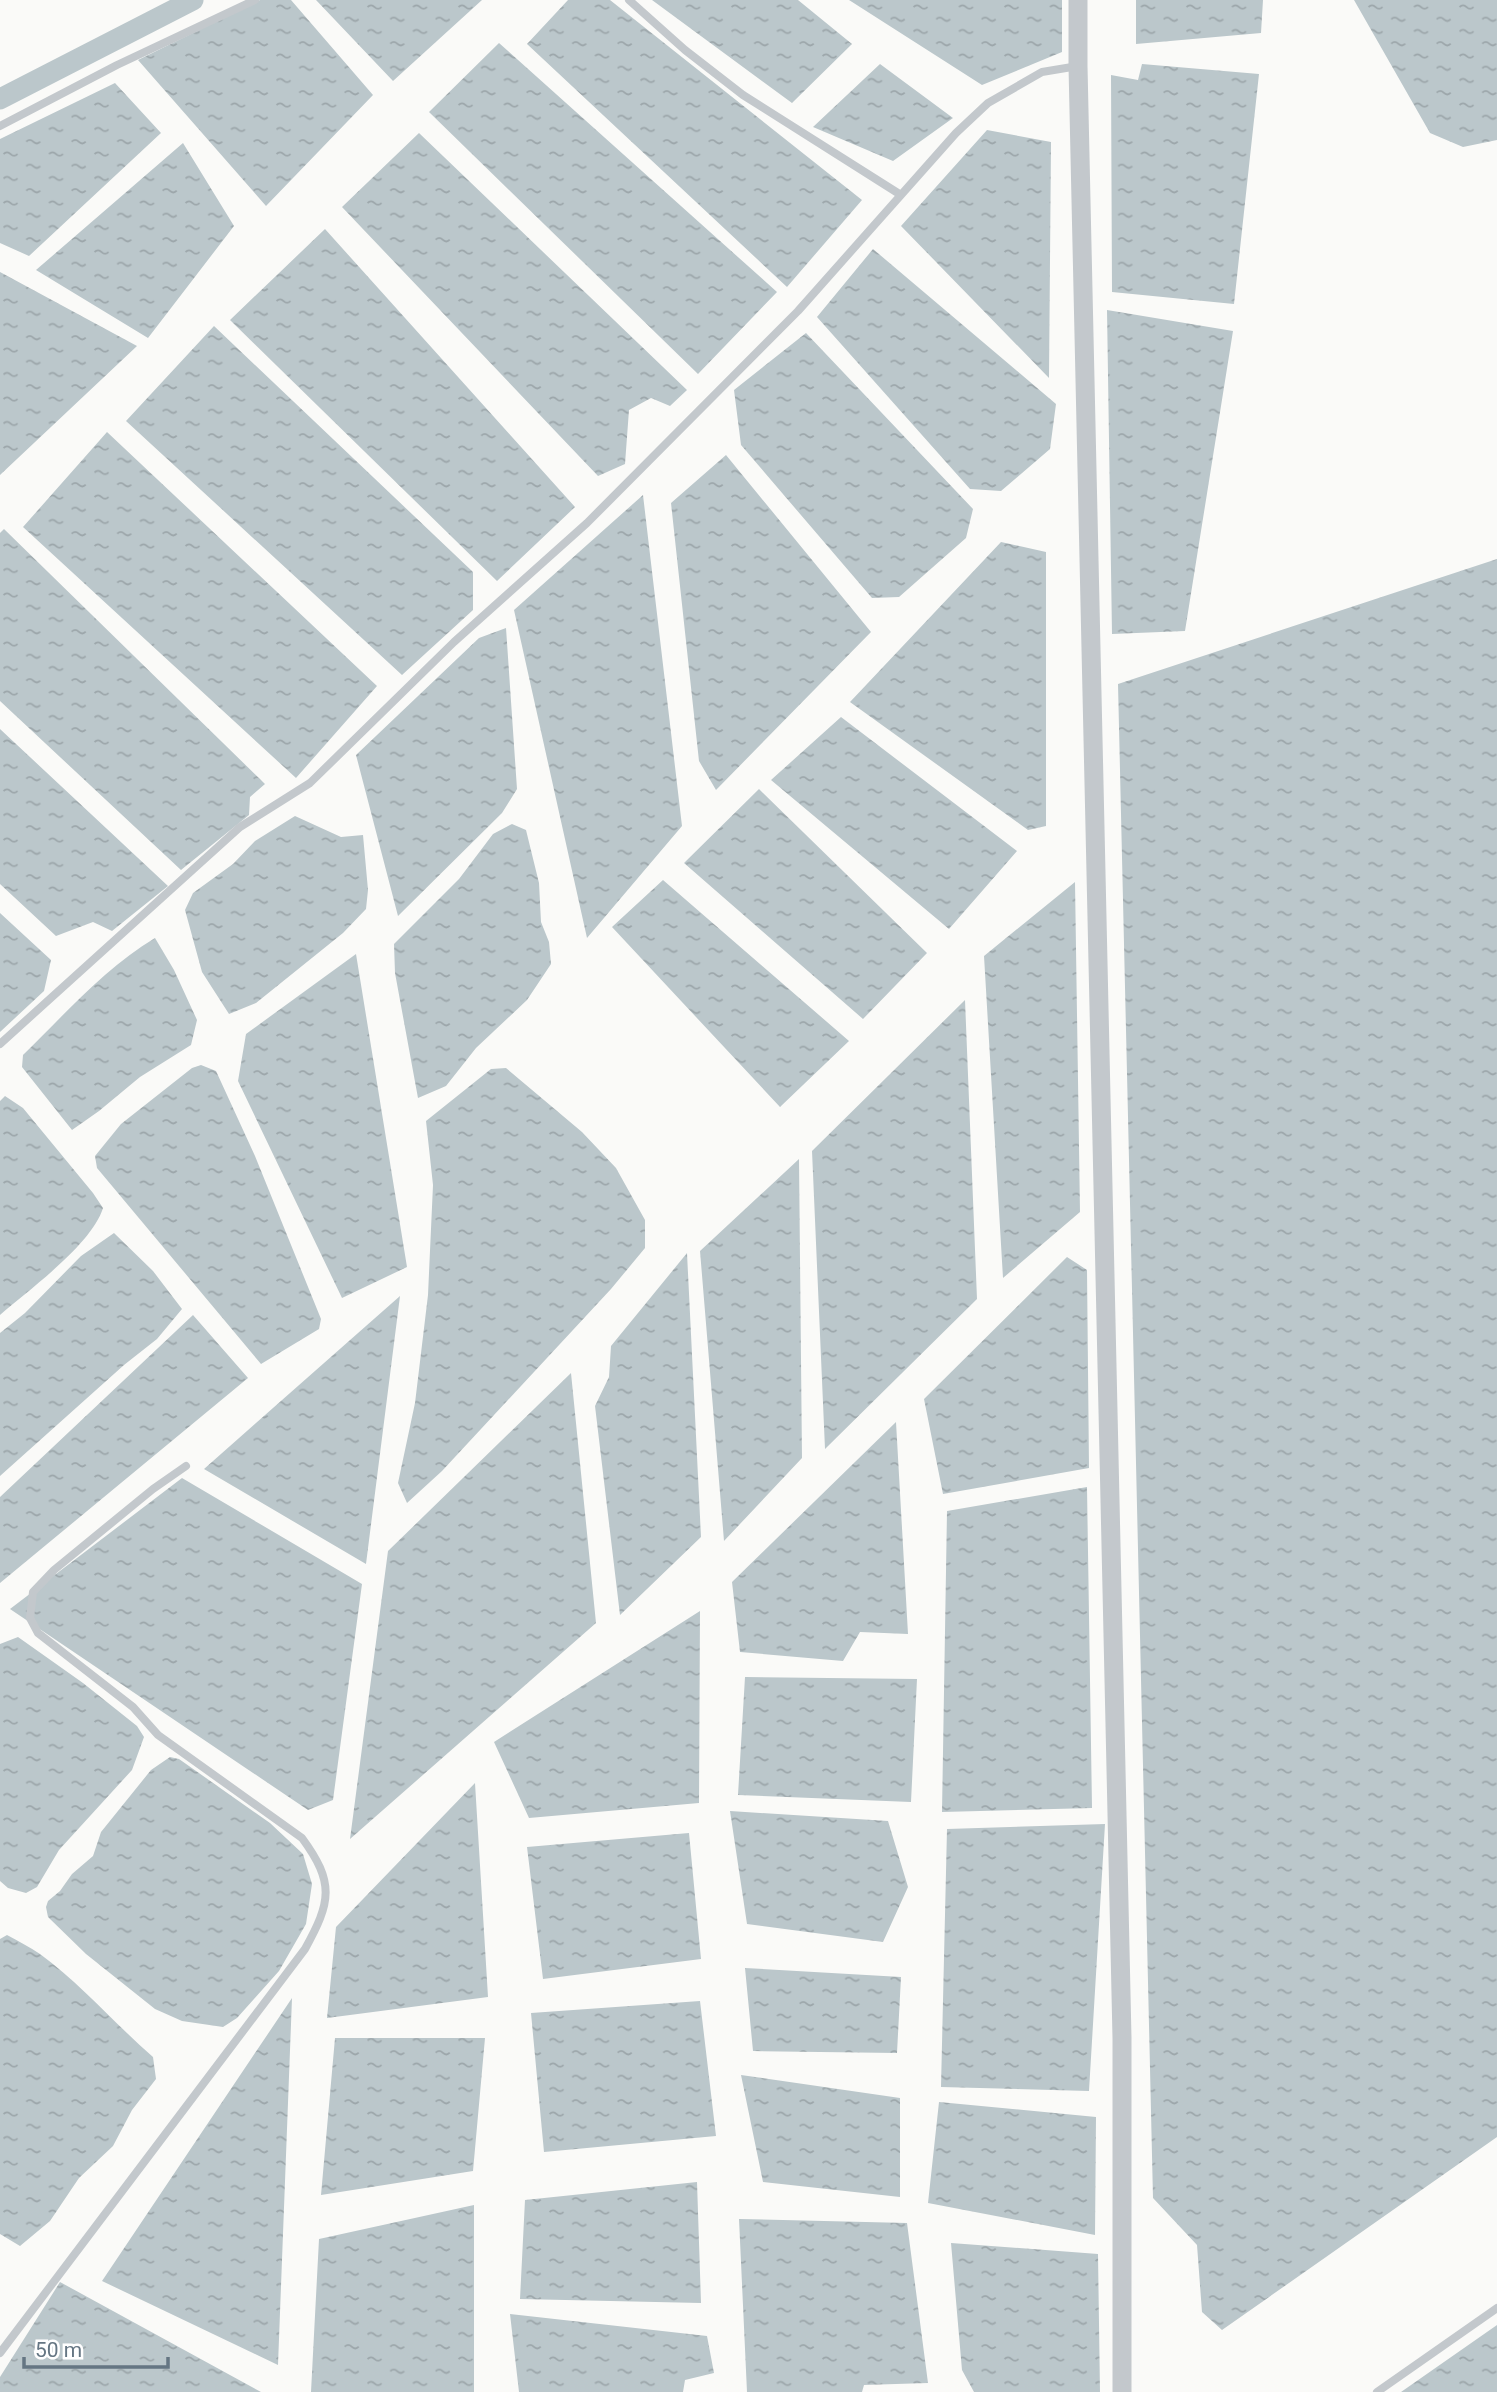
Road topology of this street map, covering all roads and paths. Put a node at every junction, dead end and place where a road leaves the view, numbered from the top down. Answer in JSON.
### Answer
{"nodes":[{"id":1,"x":255,"y":0,"type":"edge"},
{"id":2,"x":629,"y":0,"type":"edge"},
{"id":3,"x":1078,"y":0,"type":"edge"},
{"id":4,"x":1078,"y":66,"type":"junction"},
{"id":5,"x":0,"y":126,"type":"edge"},
{"id":6,"x":901,"y":195,"type":"junction"},
{"id":7,"x":0,"y":1044,"type":"edge"},
{"id":8,"x":186,"y":1466,"type":"dead end"},
{"id":9,"x":1497,"y":2308,"type":"edge"},
{"id":10,"x":0,"y":2353,"type":"edge"},
{"id":11,"x":1122,"y":2392,"type":"edge"},
{"id":12,"x":1377,"y":2392,"type":"edge"}],
"edges":[{"from":1,"to":5,"type":"lane"},
{"from":2,"to":6,"type":"lane"},
{"from":3,"to":4,"type":"street"},
{"from":4,"to":6,"type":"lane"},
{"from":4,"to":11,"type":"street"},
{"from":6,"to":7,"type":"lane"},
{"from":8,"to":10,"type":"lane"},
{"from":9,"to":12,"type":"lane"}]}
